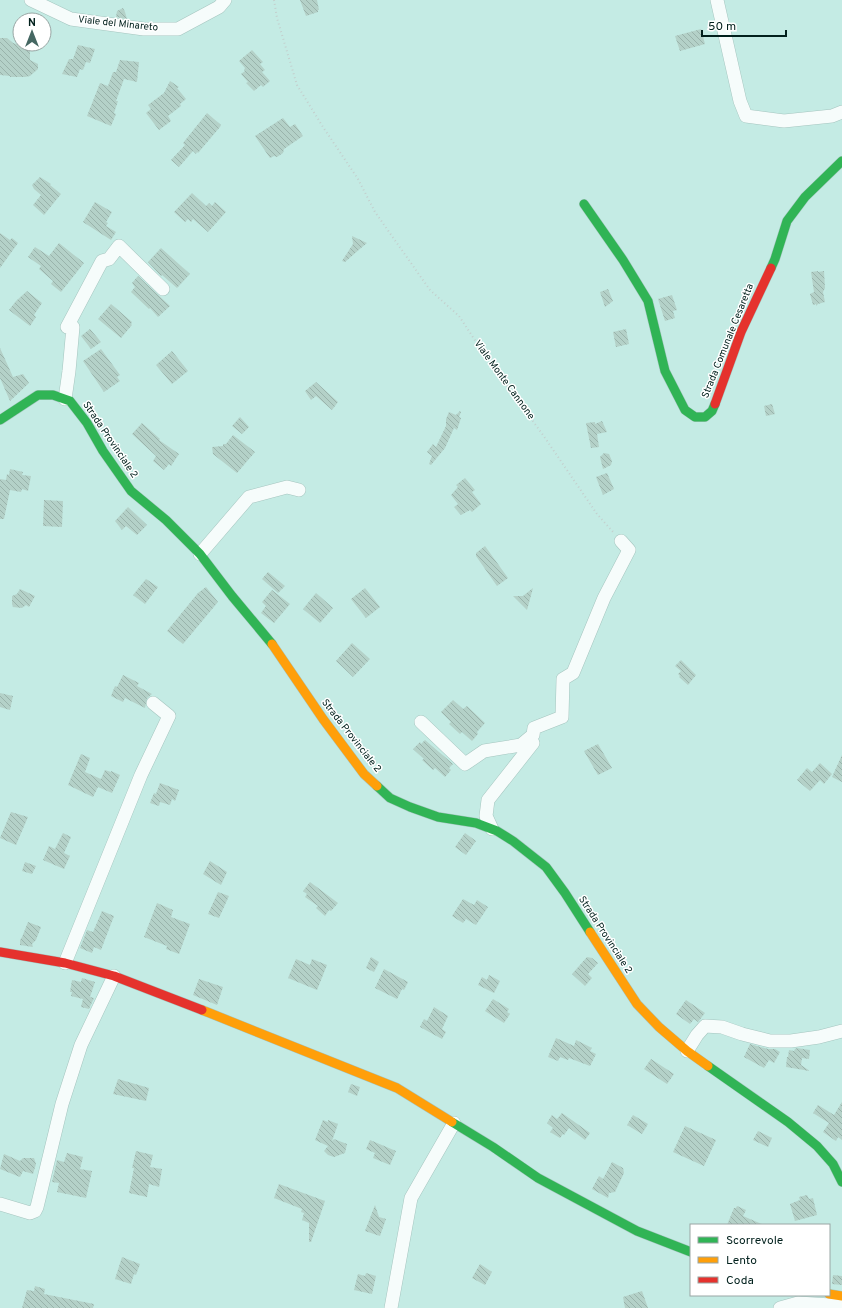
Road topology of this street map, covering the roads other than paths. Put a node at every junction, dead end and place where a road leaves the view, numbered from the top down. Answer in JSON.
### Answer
{"nodes":[{"id":1,"x":31,"y":0,"type":"edge"},
{"id":2,"x":225,"y":0,"type":"edge"},
{"id":3,"x":717,"y":0,"type":"edge"},
{"id":4,"x":842,"y":112,"type":"edge"},
{"id":5,"x":842,"y":161,"type":"edge"},
{"id":6,"x":584,"y":204,"type":"dead end"},
{"id":7,"x":163,"y":289,"type":"dead end"},
{"id":8,"x":65,"y":399,"type":"junction"},
{"id":9,"x":0,"y":420,"type":"edge"},
{"id":10,"x":300,"y":490,"type":"dead end"},
{"id":11,"x":621,"y":541,"type":"road end"},
{"id":12,"x":200,"y":554,"type":"junction"},
{"id":13,"x":153,"y":703,"type":"dead end"},
{"id":14,"x":421,"y":722,"type":"dead end"},
{"id":15,"x":521,"y":745,"type":"junction"},
{"id":16,"x":492,"y":829,"type":"junction"},
{"id":17,"x":0,"y":952,"type":"edge"},
{"id":18,"x":65,"y":963,"type":"junction"},
{"id":19,"x":114,"y":976,"type":"junction"},
{"id":20,"x":842,"y":1031,"type":"edge"},
{"id":21,"x":687,"y":1051,"type":"junction"},
{"id":22,"x":454,"y":1123,"type":"junction"},
{"id":23,"x":842,"y":1182,"type":"edge"},
{"id":24,"x":0,"y":1204,"type":"edge"},
{"id":25,"x":690,"y":1252,"type":"edge"},
{"id":26,"x":830,"y":1294,"type":"edge"},
{"id":27,"x":842,"y":1296,"type":"edge"},
{"id":28,"x":842,"y":1301,"type":"edge"},
{"id":29,"x":391,"y":1308,"type":"edge"},
{"id":30,"x":780,"y":1308,"type":"edge"}],
"edges":[{"from":1,"to":2,"type":"street","name":"Viale del Minareto"},
{"from":3,"to":4,"type":"street"},
{"from":5,"to":6,"type":"street","name":"Strada Comunale Cesaretta"},
{"from":7,"to":8,"type":"street"},
{"from":8,"to":9,"type":"street"},
{"from":8,"to":12,"type":"street","name":"Strada Provinciale 2"},
{"from":10,"to":12,"type":"street"},
{"from":11,"to":15,"type":"street"},
{"from":12,"to":16,"type":"street","name":"Strada Provinciale 2"},
{"from":13,"to":18,"type":"street"},
{"from":14,"to":15,"type":"street"},
{"from":15,"to":16,"type":"street"},
{"from":16,"to":21,"type":"street","name":"Strada Provinciale 2"},
{"from":17,"to":18,"type":"street"},
{"from":18,"to":19,"type":"street"},
{"from":19,"to":22,"type":"street"},
{"from":19,"to":24,"type":"street"},
{"from":20,"to":21,"type":"street"},
{"from":21,"to":23,"type":"street","name":"Strada Provinciale 2"},
{"from":22,"to":25,"type":"street"},
{"from":22,"to":29,"type":"street"},
{"from":26,"to":27,"type":"street"},
{"from":28,"to":30,"type":"street"}]}
